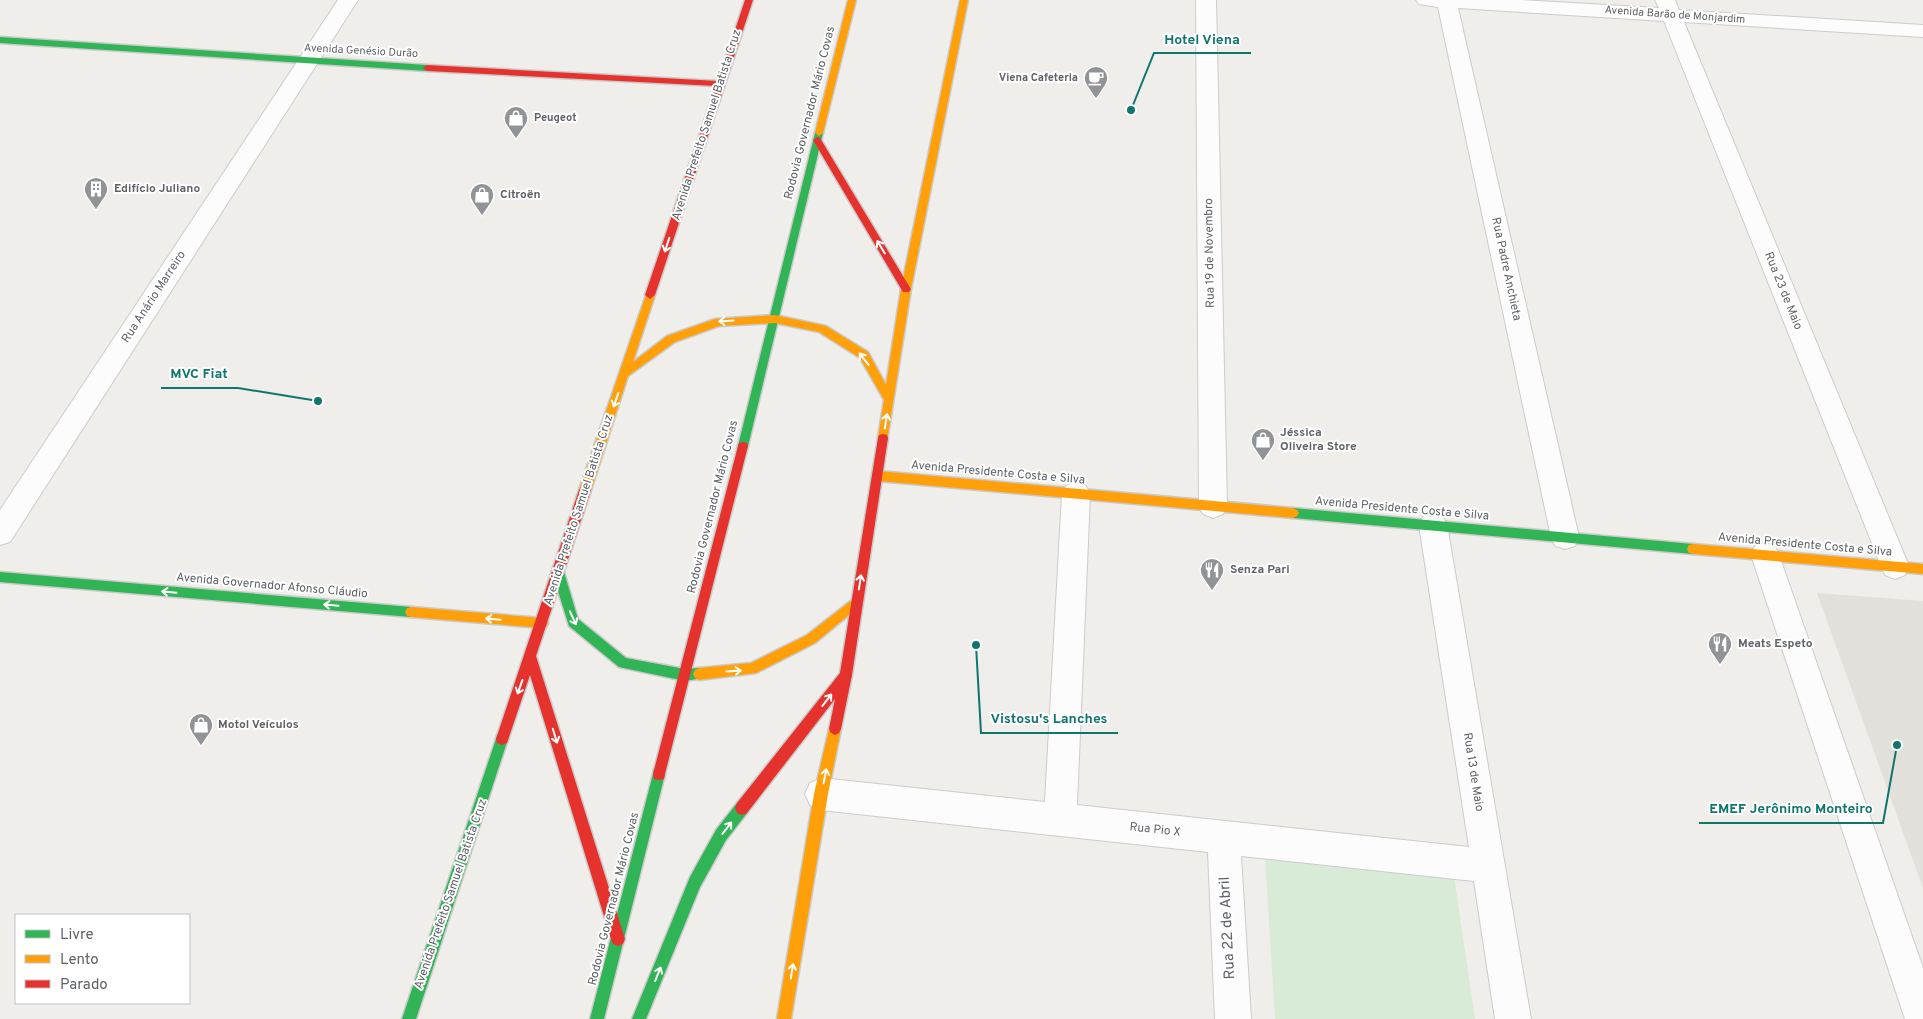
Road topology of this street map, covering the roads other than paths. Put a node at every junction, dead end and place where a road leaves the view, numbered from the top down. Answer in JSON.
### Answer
{"nodes":[{"id":1,"x":348,"y":0,"type":"edge"},
{"id":2,"x":749,"y":0,"type":"edge"},
{"id":3,"x":852,"y":0,"type":"edge"},
{"id":4,"x":964,"y":0,"type":"edge"},
{"id":5,"x":1206,"y":0,"type":"edge"},
{"id":6,"x":1436,"y":1,"type":"edge"},
{"id":7,"x":1668,"y":8,"type":"edge"},
{"id":8,"x":1923,"y":30,"type":"edge"},
{"id":9,"x":0,"y":40,"type":"edge"},
{"id":10,"x":309,"y":61,"type":"junction"},
{"id":11,"x":721,"y":84,"type":"junction"},
{"id":12,"x":817,"y":140,"type":"junction"},
{"id":13,"x":906,"y":289,"type":"junction"},
{"id":14,"x":775,"y":319,"type":"junction"},
{"id":15,"x":625,"y":373,"type":"junction"},
{"id":16,"x":889,"y":400,"type":"junction"},
{"id":17,"x":878,"y":476,"type":"junction"},
{"id":18,"x":1076,"y":494,"type":"junction"},
{"id":19,"x":1213,"y":506,"type":"junction"},
{"id":20,"x":1433,"y":525,"type":"junction"},
{"id":21,"x":0,"y":533,"type":"edge"},
{"id":22,"x":1565,"y":537,"type":"junction"},
{"id":23,"x":1765,"y":555,"type":"junction"},
{"id":24,"x":1895,"y":566,"type":"junction"},
{"id":25,"x":1923,"y":569,"type":"edge"},
{"id":26,"x":558,"y":572,"type":"junction"},
{"id":27,"x":0,"y":577,"type":"edge"},
{"id":28,"x":857,"y":601,"type":"junction"},
{"id":29,"x":542,"y":623,"type":"junction"},
{"id":30,"x":530,"y":656,"type":"junction"},
{"id":31,"x":685,"y":675,"type":"junction"},
{"id":32,"x":846,"y":675,"type":"junction"},
{"id":33,"x":821,"y":794,"type":"junction"},
{"id":34,"x":1060,"y":820,"type":"junction"},
{"id":35,"x":1224,"y":838,"type":"junction"},
{"id":36,"x":1488,"y":866,"type":"junction"},
{"id":37,"x":618,"y":939,"type":"junction"},
{"id":38,"x":409,"y":1019,"type":"edge"},
{"id":39,"x":598,"y":1019,"type":"edge"},
{"id":40,"x":638,"y":1019,"type":"edge"},
{"id":41,"x":784,"y":1019,"type":"edge"},
{"id":42,"x":1233,"y":1019,"type":"edge"},
{"id":43,"x":1513,"y":1019,"type":"edge"},
{"id":44,"x":1923,"y":1019,"type":"edge"}],
"edges":[{"from":1,"to":10,"type":"street","name":"Rua Anário Marreiro"},
{"from":2,"to":11,"type":"main road","name":"Avenida Prefeito Samuel Batista Cruz"},
{"from":3,"to":12,"type":"main road","name":"Rodovia Governador Mário Covas"},
{"from":4,"to":13,"type":"main road"},
{"from":5,"to":19,"type":"street","name":"Rua 19 de Novembro"},
{"from":6,"to":7,"type":"street","name":"Avenida Barão de Monjardim"},
{"from":6,"to":22,"type":"street","name":"Rua Padre Anchieta"},
{"from":7,"to":8,"type":"street","name":"Avenida Barão de Monjardim"},
{"from":7,"to":24,"type":"street","name":"Rua 23 de Maio"},
{"from":9,"to":10,"type":"main road","name":"Avenida Genésio Durão"},
{"from":10,"to":11,"type":"main road","name":"Avenida Genésio Durão"},
{"from":10,"to":21,"type":"street","name":"Rua Anário Marreiro"},
{"from":11,"to":15,"type":"main road","name":"Avenida Prefeito Samuel Batista Cruz","one_way":true},
{"from":13,"to":12,"type":"main road","one_way":true},
{"from":12,"to":14,"type":"main road","name":"Rodovia Governador Mário Covas"},
{"from":13,"to":16,"type":"main road"},
{"from":14,"to":15,"type":"main road","one_way":true},
{"from":16,"to":14,"type":"main road","one_way":true},
{"from":14,"to":31,"type":"main road","name":"Rodovia Governador Mário Covas"},
{"from":15,"to":26,"type":"main road","name":"Avenida Prefeito Samuel Batista Cruz","one_way":true},
{"from":17,"to":16,"type":"main road","one_way":true},
{"from":17,"to":18,"type":"main road","name":"Avenida Presidente Costa e Silva"},
{"from":28,"to":17,"type":"main road","one_way":true},
{"from":18,"to":19,"type":"main road","name":"Avenida Presidente Costa e Silva"},
{"from":18,"to":34,"type":"street"},
{"from":19,"to":20,"type":"main road","name":"Avenida Presidente Costa e Silva"},
{"from":20,"to":22,"type":"main road","name":"Avenida Presidente Costa e Silva"},
{"from":20,"to":36,"type":"street","name":"Rua 13 de Maio"},
{"from":22,"to":23,"type":"main road","name":"Avenida Presidente Costa e Silva"},
{"from":23,"to":24,"type":"main road","name":"Avenida Presidente Costa e Silva"},
{"from":23,"to":44,"type":"street"},
{"from":24,"to":25,"type":"main road","name":"Avenida Presidente Costa e Silva"},
{"from":26,"to":29,"type":"main road","name":"Avenida Prefeito Samuel Batista Cruz"},
{"from":26,"to":31,"type":"main road","one_way":true},
{"from":29,"to":27,"type":"main road","name":"Avenida Governador Afonso Cláudio","one_way":true},
{"from":31,"to":28,"type":"main road","one_way":true},
{"from":28,"to":32,"type":"main road"},
{"from":29,"to":30,"type":"main road","name":"Avenida Prefeito Samuel Batista Cruz"},
{"from":30,"to":37,"type":"main road","one_way":true},
{"from":30,"to":38,"type":"main road","name":"Avenida Prefeito Samuel Batista Cruz","one_way":true},
{"from":31,"to":37,"type":"main road","name":"Rodovia Governador Mário Covas"},
{"from":33,"to":32,"type":"main road","one_way":true},
{"from":40,"to":32,"type":"main road","one_way":true},
{"from":33,"to":34,"type":"street","name":"Rua Pio X"},
{"from":41,"to":33,"type":"main road","one_way":true},
{"from":34,"to":35,"type":"street","name":"Rua Pio X"},
{"from":35,"to":36,"type":"street","name":"Rua Pio X"},
{"from":35,"to":42,"type":"street","name":"Rua 22 de Abril"},
{"from":36,"to":43,"type":"street","name":"Rua 13 de Maio"},
{"from":37,"to":39,"type":"main road","name":"Rodovia Governador Mário Covas"}]}
